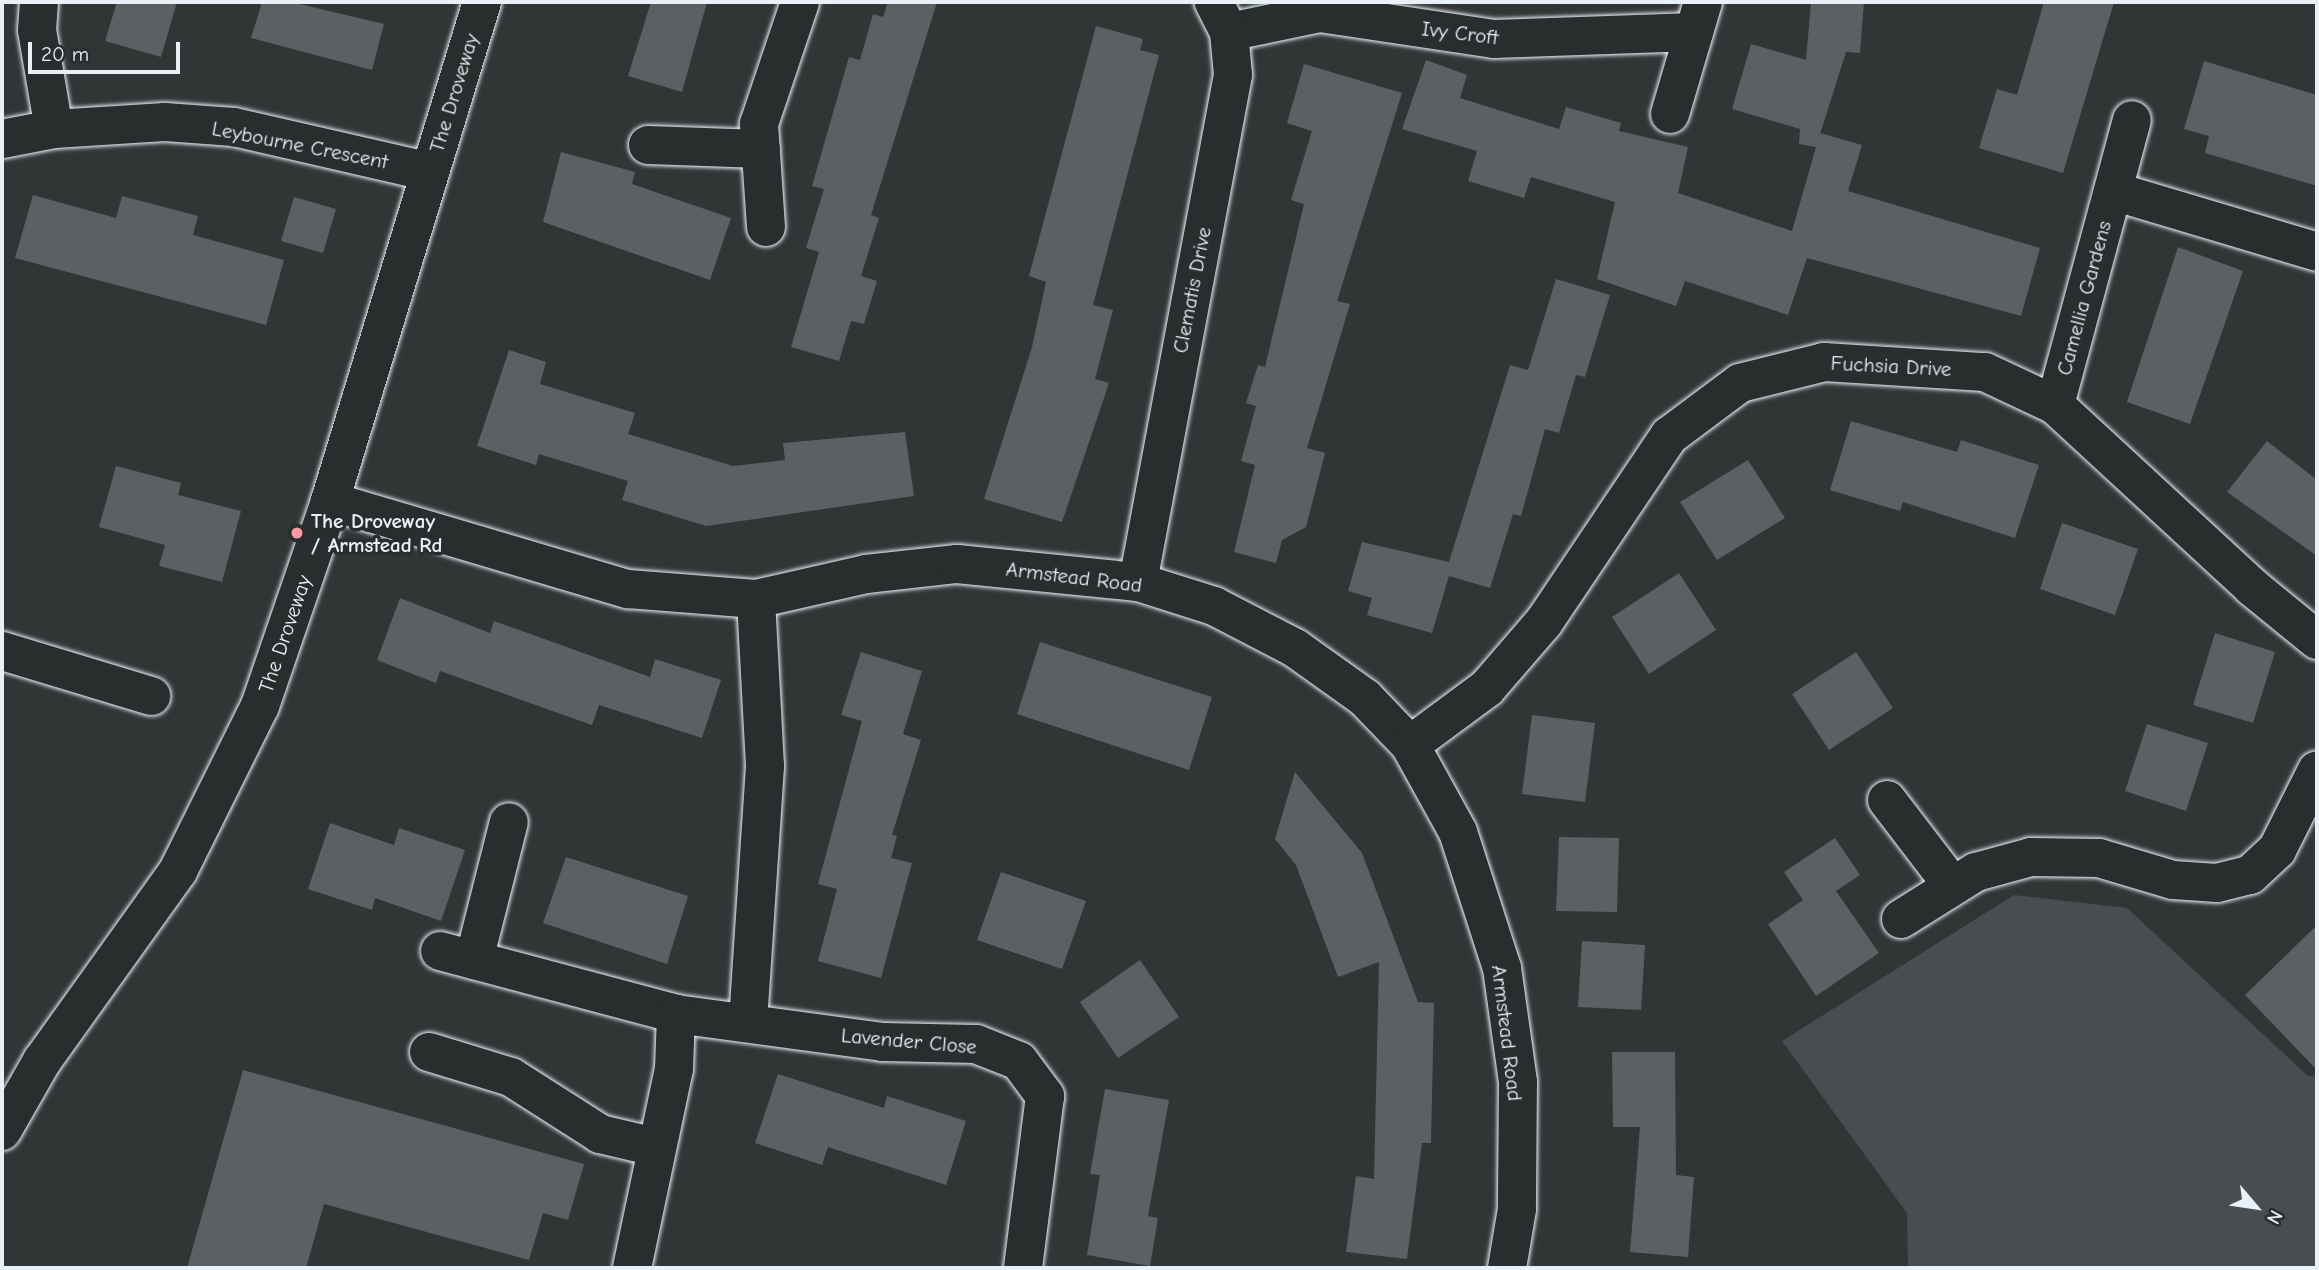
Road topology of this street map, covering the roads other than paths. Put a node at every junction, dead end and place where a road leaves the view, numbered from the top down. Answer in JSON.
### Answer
{"nodes":[{"id":1,"x":39,"y":2,"type":"edge"},
{"id":2,"x":481,"y":2,"type":"edge"},
{"id":3,"x":800,"y":2,"type":"edge"},
{"id":4,"x":1221,"y":17,"type":"edge"},
{"id":5,"x":1698,"y":17,"type":"edge"},
{"id":6,"x":1670,"y":114,"type":"dead end"},
{"id":7,"x":2132,"y":120,"type":"dead end"},
{"id":8,"x":54,"y":129,"type":"junction"},
{"id":9,"x":2,"y":139,"type":"edge"},
{"id":10,"x":648,"y":145,"type":"dead end"},
{"id":11,"x":761,"y":149,"type":"junction"},
{"id":12,"x":430,"y":172,"type":"junction"},
{"id":13,"x":2113,"y":191,"type":"junction"},
{"id":14,"x":766,"y":227,"type":"dead end"},
{"id":15,"x":2317,"y":252,"type":"edge"},
{"id":16,"x":2055,"y":405,"type":"junction"},
{"id":17,"x":330,"y":501,"type":"junction"},
{"id":18,"x":1138,"y":582,"type":"junction"},
{"id":19,"x":756,"y":599,"type":"junction"},
{"id":20,"x":2317,"y":640,"type":"edge"},
{"id":21,"x":2,"y":651,"type":"edge"},
{"id":22,"x":151,"y":696,"type":"dead end"},
{"id":23,"x":1409,"y":745,"type":"junction"},
{"id":24,"x":2317,"y":770,"type":"edge"},
{"id":25,"x":1887,"y":800,"type":"dead end"},
{"id":26,"x":509,"y":822,"type":"dead end"},
{"id":27,"x":1952,"y":885,"type":"junction"},
{"id":28,"x":1901,"y":919,"type":"dead end"},
{"id":29,"x":676,"y":1014,"type":"junction"},
{"id":30,"x":748,"y":1022,"type":"junction"},
{"id":31,"x":429,"y":1052,"type":"dead end"},
{"id":32,"x":42,"y":1061,"type":"junction"},
{"id":33,"x":2,"y":1096,"type":"edge"},
{"id":34,"x":2,"y":1131,"type":"edge"},
{"id":35,"x":656,"y":1147,"type":"junction"},
{"id":36,"x":632,"y":1268,"type":"edge"},
{"id":37,"x":1023,"y":1268,"type":"edge"},
{"id":38,"x":1507,"y":1268,"type":"edge"}],
"edges":[{"from":1,"to":8,"type":"street"},
{"from":2,"to":12,"type":"street","name":"The Droveway"},
{"from":3,"to":11,"type":"street"},
{"from":4,"to":5,"type":"street","name":"Ivy Croft"},
{"from":4,"to":18,"type":"street","name":"Clematis Drive"},
{"from":5,"to":6,"type":"street","name":"Ivy Croft"},
{"from":7,"to":13,"type":"street","name":"Camellia Gardens"},
{"from":8,"to":9,"type":"street","name":"Leybourne Crescent"},
{"from":8,"to":12,"type":"street","name":"Leybourne Crescent"},
{"from":10,"to":11,"type":"street"},
{"from":11,"to":14,"type":"street"},
{"from":12,"to":17,"type":"street","name":"The Droveway"},
{"from":13,"to":15,"type":"street","name":"Camellia Gardens"},
{"from":13,"to":16,"type":"street","name":"Camellia Gardens"},
{"from":16,"to":20,"type":"street","name":"Fuchsia Drive"},
{"from":16,"to":23,"type":"street","name":"Fuchsia Drive"},
{"from":17,"to":19,"type":"street","name":"Armstead Road"},
{"from":17,"to":32,"type":"street","name":"The Droveway"},
{"from":18,"to":19,"type":"street","name":"Armstead Road"},
{"from":18,"to":23,"type":"street","name":"Armstead Road"},
{"from":19,"to":30,"type":"street"},
{"from":21,"to":22,"type":"street"},
{"from":23,"to":38,"type":"street","name":"Armstead Road"},
{"from":24,"to":27,"type":"street"},
{"from":25,"to":27,"type":"street"},
{"from":26,"to":29,"type":"street","name":"Lavender Close"},
{"from":27,"to":28,"type":"street"},
{"from":29,"to":30,"type":"street","name":"Lavender Close"},
{"from":29,"to":35,"type":"street"},
{"from":30,"to":37,"type":"street","name":"Lavender Close"},
{"from":31,"to":35,"type":"street"},
{"from":32,"to":33,"type":"street","name":"The Droveway"},
{"from":32,"to":34,"type":"street","name":"The Droveway"},
{"from":35,"to":36,"type":"street"}]}
